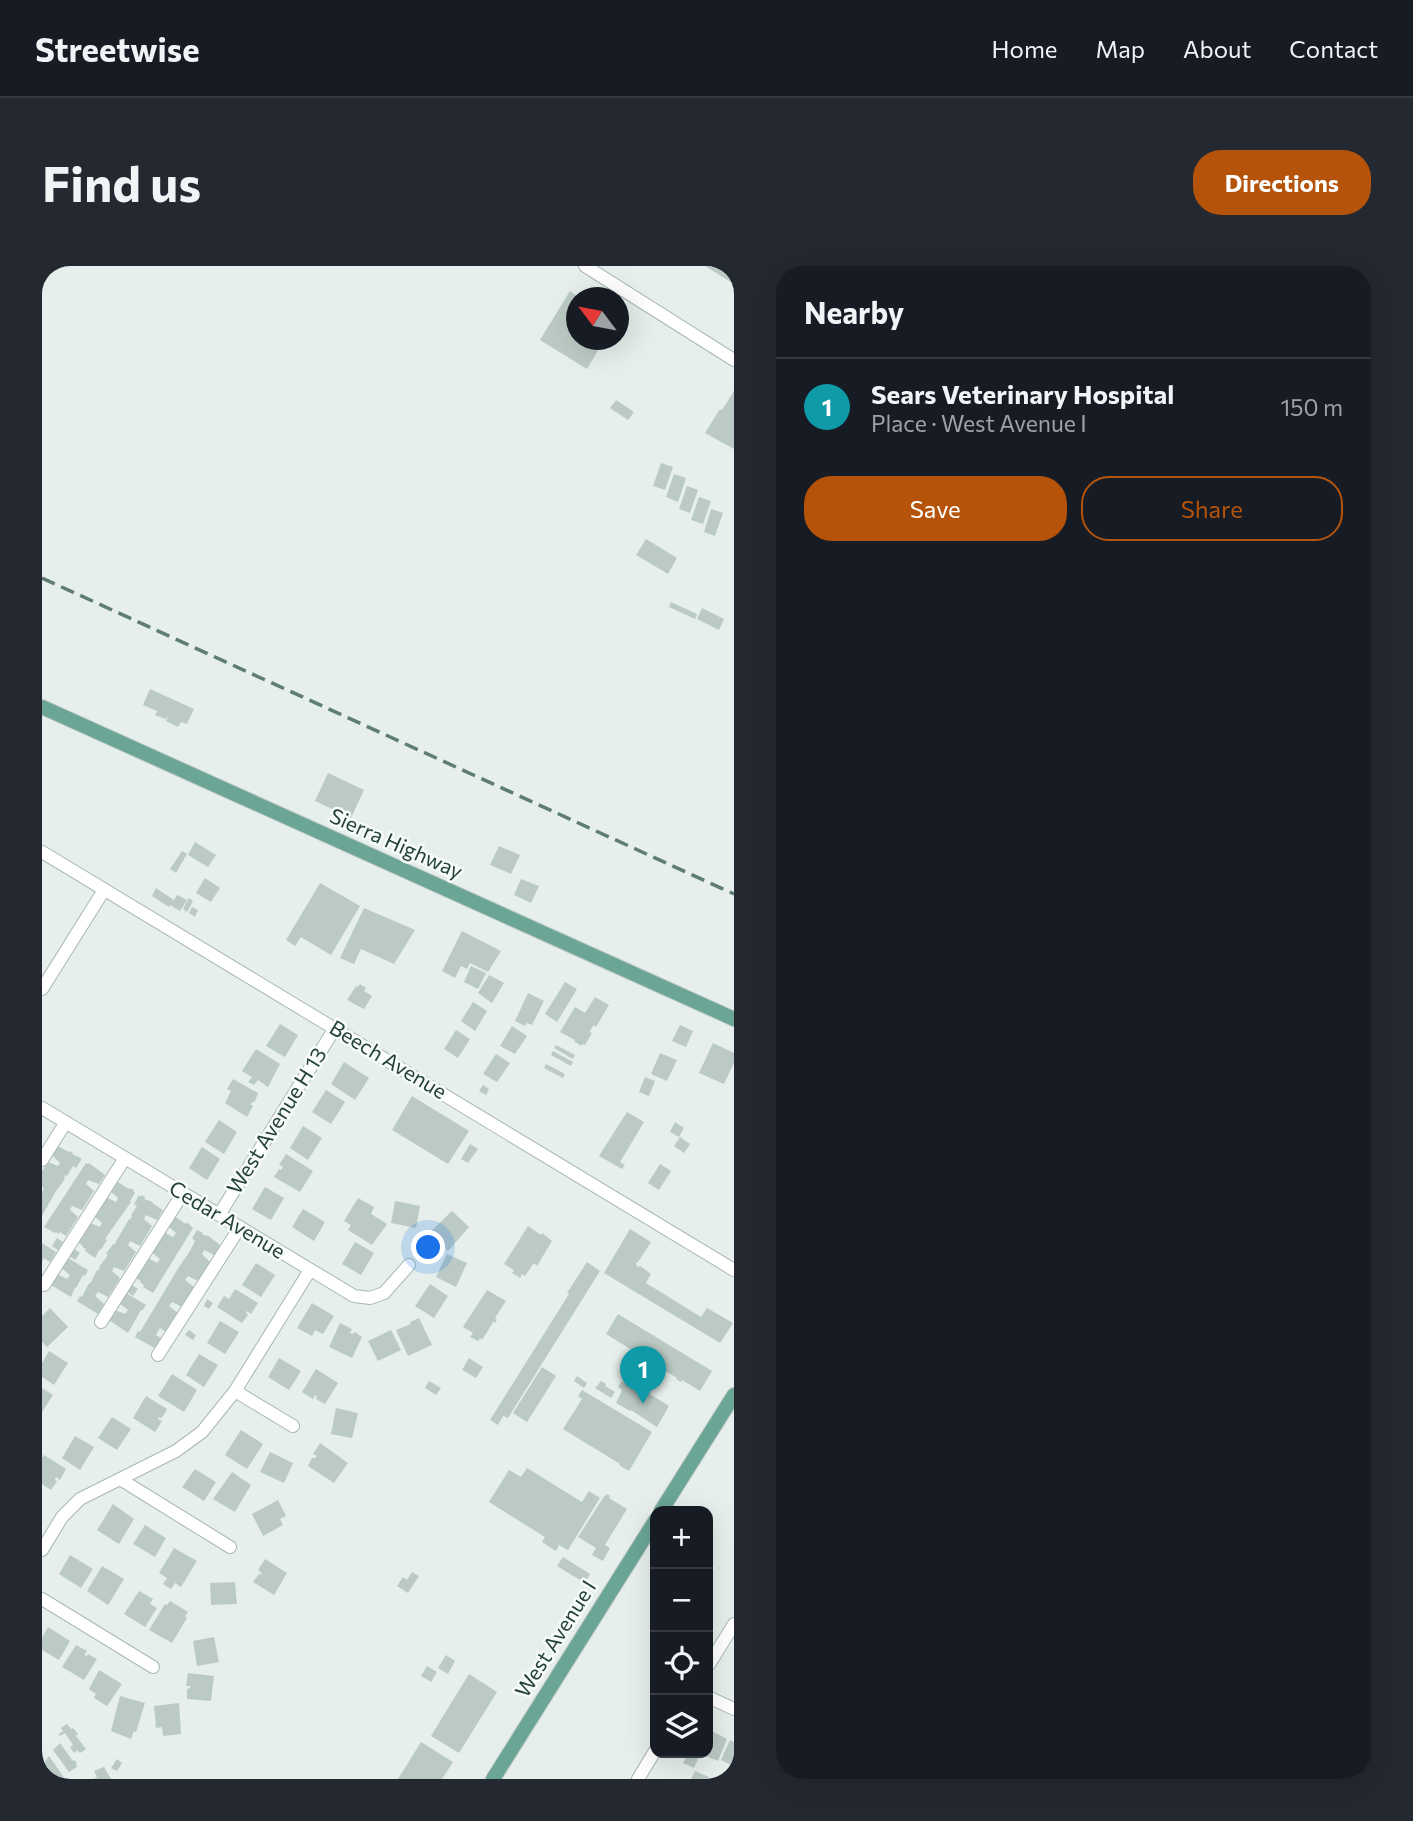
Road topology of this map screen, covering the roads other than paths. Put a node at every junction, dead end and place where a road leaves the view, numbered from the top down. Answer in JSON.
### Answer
{"nodes":[{"id":1,"x":584,"y":266,"type":"edge"},
{"id":2,"x":734,"y":360,"type":"edge"},
{"id":3,"x":42,"y":707,"type":"edge"},
{"id":4,"x":42,"y":852,"type":"edge"},
{"id":5,"x":104,"y":890,"type":"junction"},
{"id":6,"x":42,"y":989,"type":"edge"},
{"id":7,"x":734,"y":1019,"type":"edge"},
{"id":8,"x":335,"y":1028,"type":"junction"},
{"id":9,"x":42,"y":1108,"type":"edge"},
{"id":10,"x":66,"y":1122,"type":"junction"},
{"id":11,"x":125,"y":1158,"type":"junction"},
{"id":12,"x":42,"y":1160,"type":"edge"},
{"id":13,"x":183,"y":1193,"type":"junction"},
{"id":14,"x":219,"y":1215,"type":"junction"},
{"id":15,"x":240,"y":1227,"type":"junction"},
{"id":16,"x":408,"y":1265,"type":"dead end"},
{"id":17,"x":310,"y":1270,"type":"junction"},
{"id":18,"x":734,"y":1270,"type":"edge"},
{"id":19,"x":44,"y":1285,"type":"dead end"},
{"id":20,"x":101,"y":1322,"type":"dead end"},
{"id":21,"x":158,"y":1355,"type":"dead end"},
{"id":22,"x":235,"y":1391,"type":"junction"},
{"id":23,"x":734,"y":1395,"type":"edge"},
{"id":24,"x":293,"y":1426,"type":"dead end"},
{"id":25,"x":120,"y":1479,"type":"junction"},
{"id":26,"x":664,"y":1506,"type":"edge"},
{"id":27,"x":650,"y":1529,"type":"edge"},
{"id":28,"x":230,"y":1547,"type":"dead end"},
{"id":29,"x":42,"y":1550,"type":"edge"},
{"id":30,"x":42,"y":1599,"type":"edge"},
{"id":31,"x":734,"y":1624,"type":"edge"},
{"id":32,"x":713,"y":1658,"type":"edge"},
{"id":33,"x":153,"y":1667,"type":"dead end"},
{"id":34,"x":713,"y":1699,"type":"edge"},
{"id":35,"x":734,"y":1709,"type":"edge"},
{"id":36,"x":651,"y":1758,"type":"edge"},
{"id":37,"x":493,"y":1779,"type":"edge"},
{"id":38,"x":638,"y":1779,"type":"edge"}],
"edges":[{"from":1,"to":2,"type":"street"},
{"from":3,"to":7,"type":"main road","name":"Sierra Highway"},
{"from":4,"to":5,"type":"street","name":"Beech Avenue"},
{"from":5,"to":6,"type":"street"},
{"from":5,"to":8,"type":"street","name":"Beech Avenue"},
{"from":8,"to":14,"type":"street","name":"West Avenue H 13"},
{"from":8,"to":18,"type":"street","name":"Beech Avenue"},
{"from":9,"to":10,"type":"street","name":"Cedar Avenue"},
{"from":10,"to":11,"type":"street","name":"Cedar Avenue"},
{"from":10,"to":12,"type":"street"},
{"from":11,"to":13,"type":"street","name":"Cedar Avenue"},
{"from":11,"to":19,"type":"street"},
{"from":13,"to":14,"type":"street","name":"Cedar Avenue"},
{"from":13,"to":20,"type":"street"},
{"from":14,"to":15,"type":"street","name":"Cedar Avenue"},
{"from":15,"to":17,"type":"street","name":"Cedar Avenue"},
{"from":15,"to":21,"type":"street"},
{"from":16,"to":17,"type":"street","name":"Cedar Avenue"},
{"from":17,"to":22,"type":"street"},
{"from":22,"to":24,"type":"street"},
{"from":22,"to":25,"type":"street"},
{"from":23,"to":26,"type":"main road"},
{"from":25,"to":28,"type":"street"},
{"from":25,"to":29,"type":"street"},
{"from":27,"to":37,"type":"main road","name":"West Avenue I"},
{"from":30,"to":33,"type":"street"},
{"from":31,"to":32,"type":"street"},
{"from":34,"to":35,"type":"street"},
{"from":36,"to":38,"type":"street"}]}
